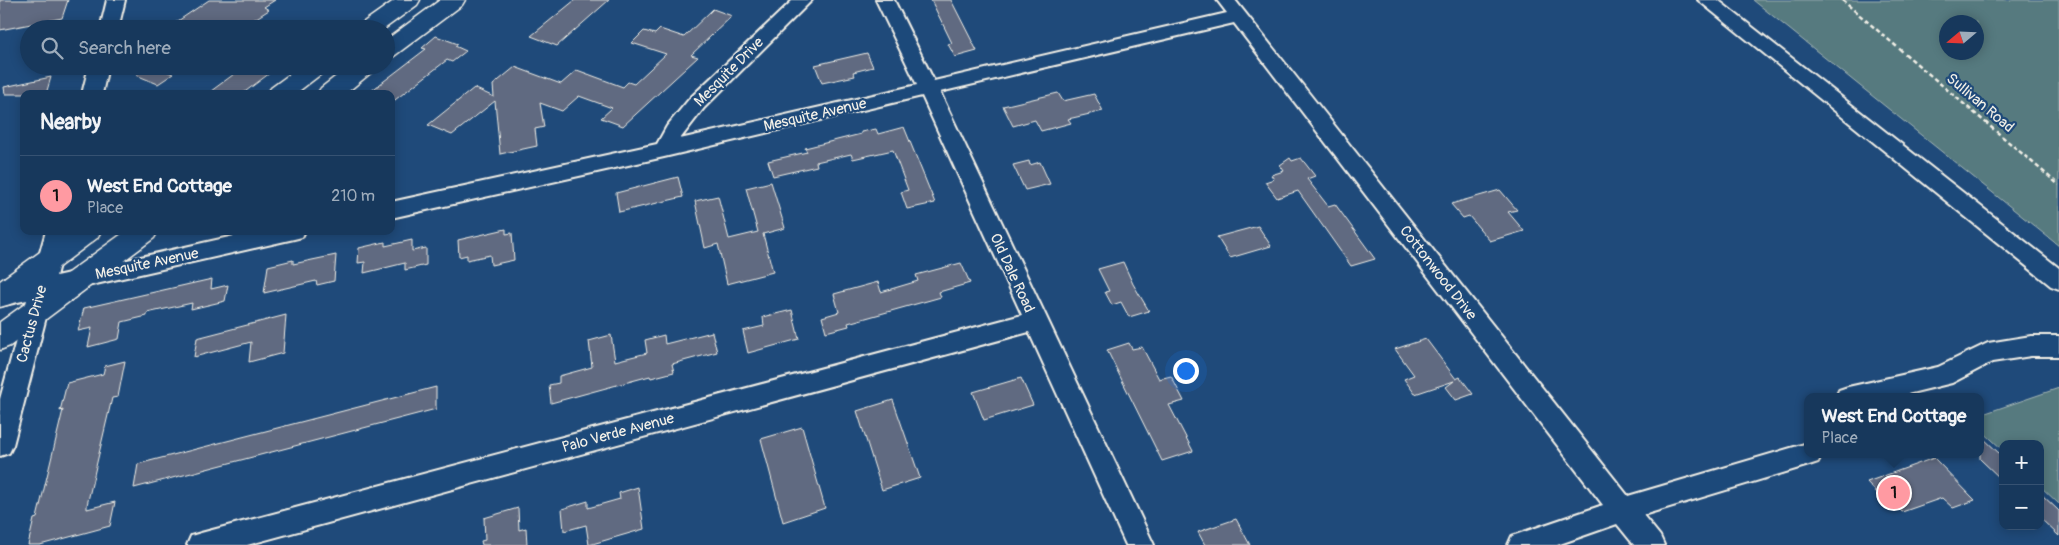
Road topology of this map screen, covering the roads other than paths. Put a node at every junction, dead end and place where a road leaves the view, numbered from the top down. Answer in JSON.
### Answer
{"nodes":[{"id":1,"x":116,"y":0,"type":"edge"},
{"id":2,"x":409,"y":0,"type":"edge"},
{"id":3,"x":454,"y":0,"type":"edge"},
{"id":4,"x":803,"y":0,"type":"edge"},
{"id":5,"x":885,"y":0,"type":"edge"},
{"id":6,"x":1707,"y":0,"type":"edge"},
{"id":7,"x":1233,"y":8,"type":"edge"},
{"id":8,"x":111,"y":20,"type":"edge"},
{"id":9,"x":381,"y":20,"type":"edge"},
{"id":10,"x":395,"y":44,"type":"edge"},
{"id":11,"x":97,"y":75,"type":"edge"},
{"id":12,"x":305,"y":75,"type":"edge"},
{"id":13,"x":353,"y":75,"type":"edge"},
{"id":14,"x":928,"y":88,"type":"junction"},
{"id":15,"x":93,"y":90,"type":"edge"},
{"id":16,"x":284,"y":90,"type":"edge"},
{"id":17,"x":334,"y":90,"type":"edge"},
{"id":18,"x":664,"y":150,"type":"junction"},
{"id":19,"x":395,"y":209,"type":"edge"},
{"id":20,"x":56,"y":235,"type":"edge"},
{"id":21,"x":83,"y":235,"type":"edge"},
{"id":22,"x":140,"y":235,"type":"edge"},
{"id":23,"x":276,"y":235,"type":"edge"},
{"id":24,"x":50,"y":259,"type":"junction"},
{"id":25,"x":83,"y":278,"type":"junction"},
{"id":26,"x":2059,"y":280,"type":"edge"},
{"id":27,"x":0,"y":297,"type":"edge"},
{"id":28,"x":39,"y":300,"type":"junction"},
{"id":29,"x":1034,"y":321,"type":"junction"},
{"id":30,"x":0,"y":338,"type":"edge"},
{"id":31,"x":2059,"y":346,"type":"edge"},
{"id":32,"x":1866,"y":393,"type":"edge"},
{"id":33,"x":0,"y":445,"type":"edge"},
{"id":34,"x":1804,"y":455,"type":"edge"},
{"id":35,"x":1622,"y":510,"type":"junction"},
{"id":36,"x":201,"y":545,"type":"edge"},
{"id":37,"x":1140,"y":545,"type":"edge"},
{"id":38,"x":1522,"y":545,"type":"edge"},
{"id":39,"x":1650,"y":545,"type":"edge"}],
"edges":[{"from":1,"to":8,"type":"street"},
{"from":2,"to":9,"type":"street"},
{"from":3,"to":10,"type":"street"},
{"from":4,"to":18,"type":"street","name":"Mesquite Drive"},
{"from":5,"to":14,"type":"street","name":"Old Dale Road"},
{"from":6,"to":26,"type":"street"},
{"from":7,"to":14,"type":"street","name":"Mesquite Avenue"},
{"from":7,"to":35,"type":"street","name":"Cottonwood Drive"},
{"from":11,"to":15,"type":"street"},
{"from":12,"to":16,"type":"street"},
{"from":13,"to":17,"type":"street"},
{"from":14,"to":18,"type":"street","name":"Mesquite Avenue"},
{"from":14,"to":29,"type":"street","name":"Old Dale Road"},
{"from":18,"to":19,"type":"street","name":"Mesquite Avenue"},
{"from":20,"to":24,"type":"street","name":"Cactus Drive"},
{"from":21,"to":24,"type":"street"},
{"from":22,"to":25,"type":"street"},
{"from":23,"to":25,"type":"street","name":"Mesquite Avenue"},
{"from":24,"to":27,"type":"street"},
{"from":24,"to":28,"type":"street","name":"Cactus Drive"},
{"from":25,"to":28,"type":"street"},
{"from":27,"to":28,"type":"street"},
{"from":28,"to":30,"type":"street"},
{"from":28,"to":33,"type":"street","name":"Cactus Drive"},
{"from":29,"to":36,"type":"street","name":"Palo Verde Avenue"},
{"from":29,"to":37,"type":"street","name":"Old Dale Road"},
{"from":31,"to":32,"type":"street"},
{"from":34,"to":35,"type":"street"},
{"from":35,"to":38,"type":"street"},
{"from":35,"to":39,"type":"street","name":"Cottonwood Drive"}]}
